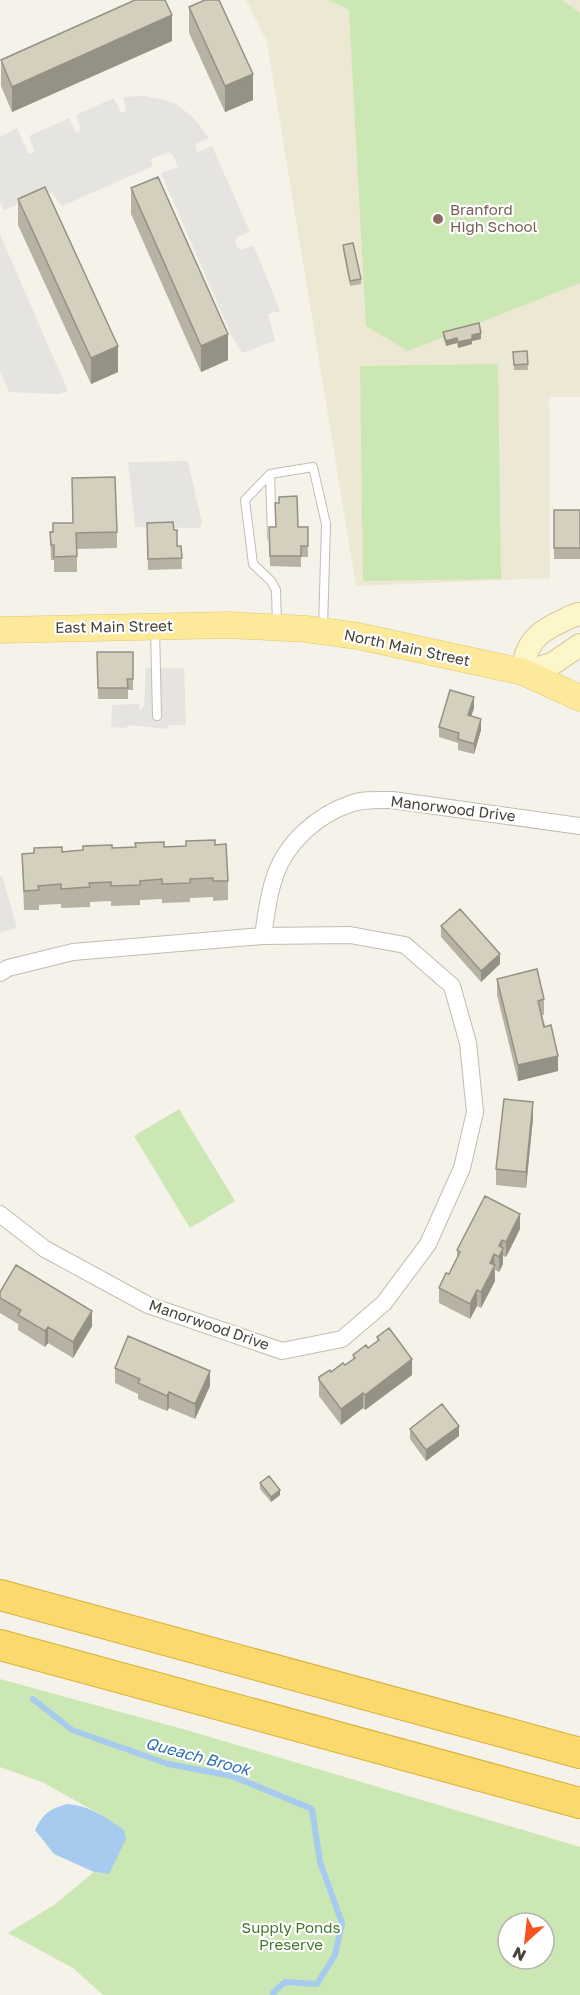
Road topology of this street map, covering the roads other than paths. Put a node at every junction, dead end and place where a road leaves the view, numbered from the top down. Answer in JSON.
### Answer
{"nodes":[{"id":1,"x":270,"y":474,"type":"junction"},
{"id":2,"x":272,"y":538,"type":"edge"},
{"id":3,"x":272,"y":567,"type":"edge"},
{"id":4,"x":267,"y":577,"type":"junction"},
{"id":5,"x":580,"y":614,"type":"edge"},
{"id":6,"x":229,"y":625,"type":"joint"},
{"id":7,"x":155,"y":628,"type":"junction"},
{"id":8,"x":277,"y":628,"type":"junction"},
{"id":9,"x":0,"y":630,"type":"edge"},
{"id":10,"x":323,"y":631,"type":"junction"},
{"id":11,"x":580,"y":645,"type":"edge"},
{"id":12,"x":523,"y":672,"type":"junction"},
{"id":13,"x":580,"y":698,"type":"edge"},
{"id":14,"x":157,"y":716,"type":"dead end"},
{"id":15,"x":580,"y":826,"type":"edge"},
{"id":16,"x":263,"y":936,"type":"junction"},
{"id":17,"x":0,"y":973,"type":"edge"},
{"id":18,"x":0,"y":1214,"type":"edge"},
{"id":19,"x":0,"y":1596,"type":"edge"},
{"id":20,"x":0,"y":1645,"type":"edge"},
{"id":21,"x":580,"y":1753,"type":"edge"},
{"id":22,"x":580,"y":1803,"type":"edge"}],
"edges":[{"from":1,"to":2,"type":"lane"},
{"from":1,"to":4,"type":"lane"},
{"from":1,"to":10,"type":"lane"},
{"from":3,"to":4,"type":"lane"},
{"from":4,"to":8,"type":"lane"},
{"from":5,"to":12,"type":"street"},
{"from":6,"to":7,"type":"main road","name":"East Main Street"},
{"from":6,"to":8,"type":"main road","name":"North Main Street"},
{"from":7,"to":9,"type":"main road","name":"East Main Street"},
{"from":7,"to":14,"type":"lane"},
{"from":8,"to":10,"type":"main road","name":"North Main Street"},
{"from":10,"to":12,"type":"main road","name":"North Main Street"},
{"from":11,"to":12,"type":"street"},
{"from":12,"to":13,"type":"main road","name":"North Main Street"},
{"from":15,"to":16,"type":"street","name":"Manorwood Drive"},
{"from":16,"to":17,"type":"street","name":"Manorwood Drive"},
{"from":16,"to":18,"type":"street","name":"Manorwood Drive"},
{"from":19,"to":21,"type":"highway"},
{"from":20,"to":22,"type":"highway"}]}
